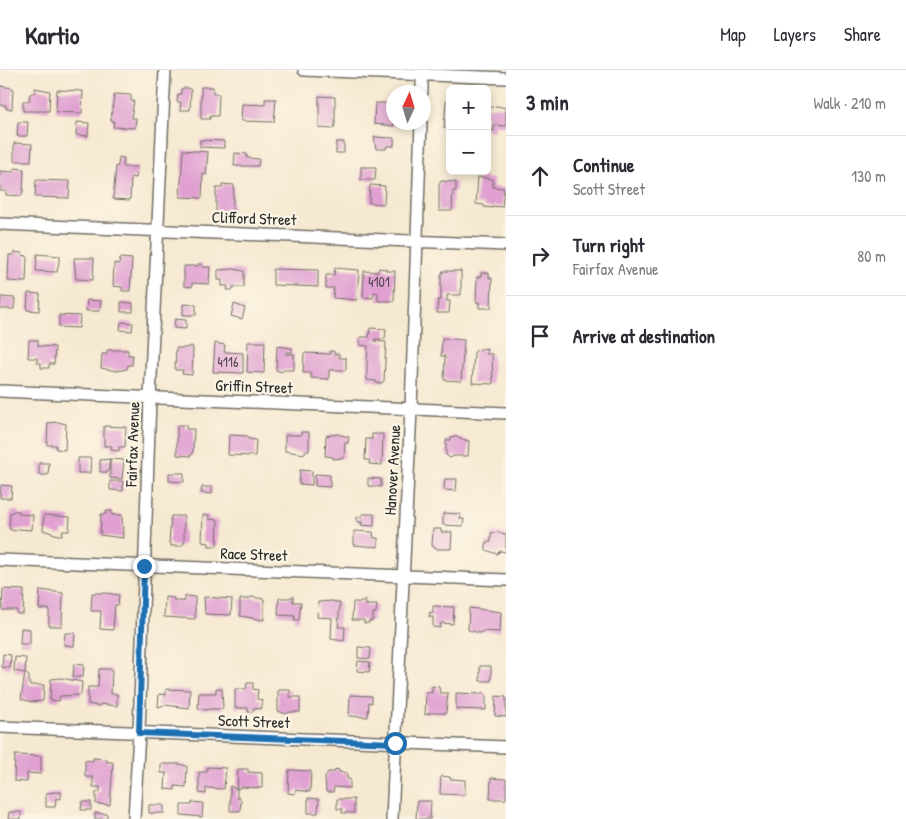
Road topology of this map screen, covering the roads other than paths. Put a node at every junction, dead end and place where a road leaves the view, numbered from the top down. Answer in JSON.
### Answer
{"nodes":[{"id":1,"x":165,"y":70,"type":"edge"},
{"id":2,"x":304,"y":70,"type":"edge"},
{"id":3,"x":422,"y":72,"type":"edge"},
{"id":4,"x":506,"y":78,"type":"edge"},
{"id":5,"x":422,"y":85,"type":"edge"},
{"id":6,"x":421,"y":130,"type":"edge"},
{"id":7,"x":0,"y":224,"type":"edge"},
{"id":8,"x":158,"y":231,"type":"junction"},
{"id":9,"x":418,"y":241,"type":"junction"},
{"id":10,"x":506,"y":245,"type":"edge"},
{"id":11,"x":0,"y":392,"type":"edge"},
{"id":12,"x":150,"y":398,"type":"junction"},
{"id":13,"x":411,"y":409,"type":"junction"},
{"id":14,"x":506,"y":413,"type":"edge"},
{"id":15,"x":0,"y":560,"type":"edge"},
{"id":16,"x":144,"y":566,"type":"junction"},
{"id":17,"x":403,"y":576,"type":"junction"},
{"id":18,"x":506,"y":580,"type":"edge"},
{"id":19,"x":0,"y":727,"type":"edge"},
{"id":20,"x":139,"y":733,"type":"junction"},
{"id":21,"x":395,"y":743,"type":"junction"},
{"id":22,"x":506,"y":748,"type":"edge"},
{"id":23,"x":134,"y":819,"type":"edge"},
{"id":24,"x":392,"y":819,"type":"edge"}],
"edges":[{"from":1,"to":8,"type":"street","name":"Fairfax Avenue"},
{"from":2,"to":3,"type":"street"},
{"from":3,"to":4,"type":"street"},
{"from":3,"to":5,"type":"street"},
{"from":6,"to":9,"type":"street","name":"Hanover Avenue"},
{"from":7,"to":8,"type":"street","name":"Clifford Street"},
{"from":8,"to":9,"type":"street","name":"Clifford Street"},
{"from":8,"to":12,"type":"street","name":"Fairfax Avenue"},
{"from":9,"to":10,"type":"street","name":"Clifford Street"},
{"from":9,"to":13,"type":"street","name":"Hanover Avenue"},
{"from":11,"to":12,"type":"street","name":"Griffin Street"},
{"from":12,"to":13,"type":"street","name":"Griffin Street"},
{"from":12,"to":16,"type":"street","name":"Fairfax Avenue"},
{"from":13,"to":14,"type":"street","name":"Griffin Street"},
{"from":13,"to":17,"type":"street","name":"Hanover Avenue"},
{"from":15,"to":16,"type":"street","name":"Race Street"},
{"from":16,"to":17,"type":"street","name":"Race Street"},
{"from":16,"to":20,"type":"street","name":"Fairfax Avenue"},
{"from":17,"to":18,"type":"street","name":"Race Street"},
{"from":17,"to":21,"type":"street","name":"Hanover Avenue"},
{"from":19,"to":20,"type":"street","name":"Scott Street"},
{"from":20,"to":21,"type":"street","name":"Scott Street"},
{"from":20,"to":23,"type":"street","name":"Fairfax Avenue"},
{"from":21,"to":22,"type":"street","name":"Scott Street"},
{"from":21,"to":24,"type":"street","name":"Hanover Avenue"}]}
